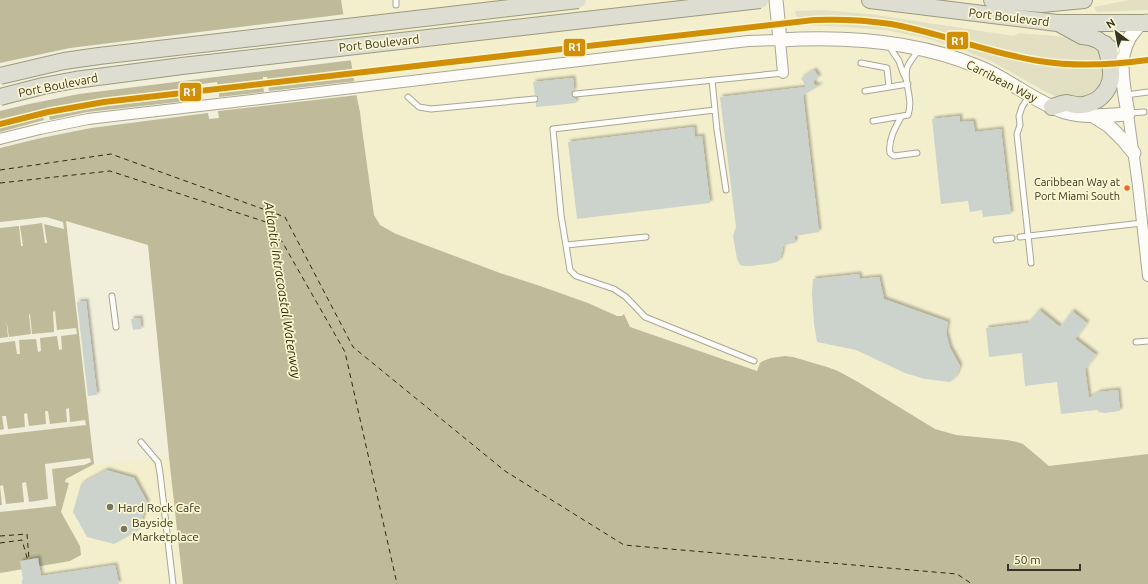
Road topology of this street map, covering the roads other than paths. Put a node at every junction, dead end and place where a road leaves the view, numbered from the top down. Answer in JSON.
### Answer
{"nodes":[{"id":1,"x":578,"y":0,"type":"edge"},
{"id":2,"x":760,"y":0,"type":"edge"},
{"id":3,"x":776,"y":0,"type":"edge"},
{"id":4,"x":870,"y":0,"type":"edge"},
{"id":5,"x":992,"y":0,"type":"edge"},
{"id":6,"x":1084,"y":0,"type":"edge"},
{"id":7,"x":1146,"y":22,"type":"edge"},
{"id":8,"x":1057,"y":23,"type":"junction"},
{"id":9,"x":780,"y":40,"type":"junction"},
{"id":10,"x":887,"y":43,"type":"junction"},
{"id":11,"x":1105,"y":44,"type":"junction"},
{"id":12,"x":919,"y":49,"type":"junction"},
{"id":13,"x":861,"y":63,"type":"dead end"},
{"id":14,"x":1122,"y":63,"type":"junction"},
{"id":15,"x":783,"y":73,"type":"joint"},
{"id":16,"x":0,"y":76,"type":"edge"},
{"id":17,"x":712,"y":80,"type":"junction"},
{"id":18,"x":907,"y":82,"type":"junction"},
{"id":19,"x":889,"y":87,"type":"junction"},
{"id":20,"x":865,"y":91,"type":"dead end"},
{"id":21,"x":1148,"y":92,"type":"edge"},
{"id":22,"x":575,"y":94,"type":"dead end"},
{"id":23,"x":1030,"y":94,"type":"junction"},
{"id":24,"x":1125,"y":95,"type":"junction"},
{"id":25,"x":0,"y":97,"type":"edge"},
{"id":26,"x":408,"y":97,"type":"dead end"},
{"id":27,"x":535,"y":99,"type":"dead end"},
{"id":28,"x":1052,"y":107,"type":"junction"},
{"id":29,"x":715,"y":110,"type":"junction"},
{"id":30,"x":1144,"y":112,"type":"dead end"},
{"id":31,"x":1128,"y":114,"type":"junction"},
{"id":32,"x":1093,"y":116,"type":"junction"},
{"id":33,"x":901,"y":117,"type":"junction"},
{"id":34,"x":873,"y":121,"type":"dead end"},
{"id":35,"x":0,"y":139,"type":"edge"},
{"id":36,"x":917,"y":153,"type":"dead end"},
{"id":37,"x":1134,"y":153,"type":"junction"},
{"id":38,"x":726,"y":190,"type":"dead end"},
{"id":39,"x":1143,"y":191,"type":"edge"},
{"id":40,"x":1142,"y":224,"type":"junction"},
{"id":41,"x":1028,"y":236,"type":"junction"},
{"id":42,"x":646,"y":237,"type":"dead end"},
{"id":43,"x":1020,"y":237,"type":"dead end"},
{"id":44,"x":1012,"y":238,"type":"dead end"},
{"id":45,"x":996,"y":240,"type":"dead end"},
{"id":46,"x":566,"y":245,"type":"junction"},
{"id":47,"x":1031,"y":263,"type":"dead end"},
{"id":48,"x":1148,"y":276,"type":"edge"},
{"id":49,"x":112,"y":296,"type":"dead end"},
{"id":50,"x":116,"y":328,"type":"dead end"},
{"id":51,"x":1148,"y":337,"type":"edge"},
{"id":52,"x":1148,"y":341,"type":"edge"},
{"id":53,"x":1136,"y":342,"type":"dead end"},
{"id":54,"x":1148,"y":344,"type":"edge"},
{"id":55,"x":754,"y":360,"type":"dead end"},
{"id":56,"x":141,"y":442,"type":"dead end"},
{"id":57,"x":173,"y":584,"type":"edge"}],
"edges":[{"from":1,"to":16,"type":"main road","name":"Port Boulevard","bridge":true},
{"from":2,"to":25,"type":"main road","name":"Port Boulevard","bridge":true},
{"from":3,"to":9,"type":"street"},
{"from":4,"to":8,"type":"main road","name":"Port Boulevard"},
{"from":5,"to":6,"type":"main road","name":"Port Boulevard"},
{"from":7,"to":8,"type":"main road","name":"Port Boulevard"},
{"from":7,"to":14,"type":"street"},
{"from":8,"to":11,"type":"main road"},
{"from":9,"to":10,"type":"street","name":"Carribean Way"},
{"from":9,"to":15,"type":"street"},
{"from":9,"to":35,"type":"street","bridge":true},
{"from":10,"to":12,"type":"street","name":"Carribean Way"},
{"from":10,"to":18,"type":"lane"},
{"from":11,"to":14,"type":"main road"},
{"from":11,"to":28,"type":"main road"},
{"from":12,"to":18,"type":"lane"},
{"from":12,"to":23,"type":"street","name":"Carribean Way"},
{"from":13,"to":19,"type":"lane"},
{"from":14,"to":24,"type":"street"},
{"from":15,"to":17,"type":"lane"},
{"from":17,"to":22,"type":"lane"},
{"from":17,"to":29,"type":"lane"},
{"from":18,"to":19,"type":"lane"},
{"from":18,"to":33,"type":"lane"},
{"from":19,"to":20,"type":"lane"},
{"from":21,"to":24,"type":"lane"},
{"from":23,"to":28,"type":"street","name":"Carribean Way"},
{"from":23,"to":41,"type":"lane"},
{"from":24,"to":31,"type":"street"},
{"from":26,"to":27,"type":"lane"},
{"from":28,"to":32,"type":"street","name":"Carribean Way"},
{"from":29,"to":38,"type":"lane"},
{"from":29,"to":46,"type":"lane"},
{"from":30,"to":31,"type":"lane"},
{"from":31,"to":32,"type":"street","name":"Carribean Way"},
{"from":31,"to":37,"type":"street"},
{"from":32,"to":37,"type":"street"},
{"from":33,"to":34,"type":"lane"},
{"from":33,"to":36,"type":"lane"},
{"from":37,"to":39,"type":"street"},
{"from":39,"to":40,"type":"street"},
{"from":40,"to":41,"type":"lane"},
{"from":40,"to":48,"type":"street"},
{"from":41,"to":43,"type":"lane"},
{"from":41,"to":47,"type":"lane"},
{"from":42,"to":46,"type":"lane"},
{"from":44,"to":45,"type":"lane"},
{"from":46,"to":55,"type":"lane"},
{"from":49,"to":50,"type":"lane"},
{"from":51,"to":52,"type":"lane"},
{"from":52,"to":53,"type":"lane"},
{"from":52,"to":54,"type":"lane"},
{"from":56,"to":57,"type":"lane"}]}
